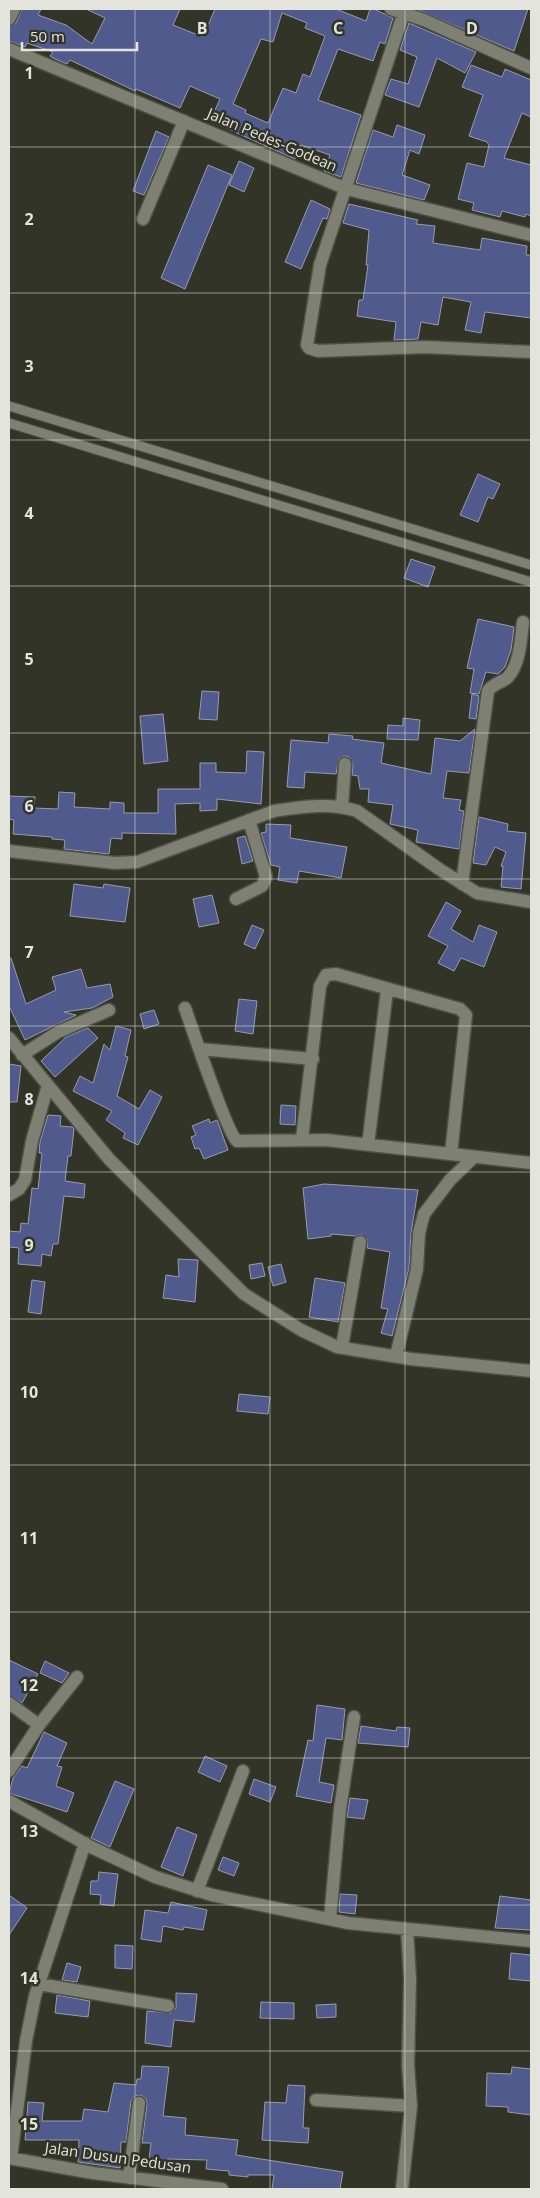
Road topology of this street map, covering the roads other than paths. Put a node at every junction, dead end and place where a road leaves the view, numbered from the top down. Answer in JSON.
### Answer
{"nodes":[{"id":1,"x":14,"y":9,"type":"edge"},
{"id":2,"x":390,"y":9,"type":"edge"},
{"id":3,"x":404,"y":11,"type":"edge"},
{"id":4,"x":9,"y":19,"type":"edge"},
{"id":5,"x":9,"y":49,"type":"edge"},
{"id":6,"x":531,"y":68,"type":"edge"},
{"id":7,"x":184,"y":121,"type":"junction"},
{"id":8,"x":347,"y":189,"type":"junction"},
{"id":9,"x":143,"y":219,"type":"dead end"},
{"id":10,"x":531,"y":235,"type":"edge"},
{"id":11,"x":531,"y":352,"type":"edge"},
{"id":12,"x":9,"y":406,"type":"edge"},
{"id":13,"x":9,"y":423,"type":"edge"},
{"id":14,"x":531,"y":565,"type":"edge"},
{"id":15,"x":531,"y":582,"type":"edge"},
{"id":16,"x":523,"y":622,"type":"dead end"},
{"id":17,"x":345,"y":764,"type":"dead end"},
{"id":18,"x":342,"y":806,"type":"junction"},
{"id":19,"x":249,"y":820,"type":"junction"},
{"id":20,"x":9,"y":851,"type":"edge"},
{"id":21,"x":462,"y":884,"type":"junction"},
{"id":22,"x":236,"y":898,"type":"dead end"},
{"id":23,"x":531,"y":902,"type":"edge"},
{"id":24,"x":387,"y":990,"type":"junction"},
{"id":25,"x":185,"y":1008,"type":"dead end"},
{"id":26,"x":109,"y":1010,"type":"dead end"},
{"id":27,"x":9,"y":1038,"type":"edge"},
{"id":28,"x":200,"y":1049,"type":"junction"},
{"id":29,"x":22,"y":1054,"type":"junction"},
{"id":30,"x":312,"y":1060,"type":"junction"},
{"id":31,"x":48,"y":1085,"type":"junction"},
{"id":32,"x":302,"y":1139,"type":"junction"},
{"id":33,"x":368,"y":1145,"type":"junction"},
{"id":34,"x":451,"y":1154,"type":"junction"},
{"id":35,"x":474,"y":1157,"type":"junction"},
{"id":36,"x":531,"y":1163,"type":"edge"},
{"id":37,"x":9,"y":1195,"type":"edge"},
{"id":38,"x":360,"y":1242,"type":"dead end"},
{"id":39,"x":342,"y":1347,"type":"junction"},
{"id":40,"x":396,"y":1356,"type":"junction"},
{"id":41,"x":531,"y":1371,"type":"edge"},
{"id":42,"x":77,"y":1677,"type":"dead end"},
{"id":43,"x":9,"y":1703,"type":"edge"},
{"id":44,"x":354,"y":1718,"type":"dead end"},
{"id":45,"x":39,"y":1725,"type":"junction"},
{"id":46,"x":9,"y":1771,"type":"edge"},
{"id":47,"x":242,"y":1771,"type":"dead end"},
{"id":48,"x":9,"y":1801,"type":"edge"},
{"id":49,"x":85,"y":1843,"type":"junction"},
{"id":50,"x":197,"y":1891,"type":"junction"},
{"id":51,"x":330,"y":1919,"type":"junction"},
{"id":52,"x":407,"y":1929,"type":"junction"},
{"id":53,"x":531,"y":1941,"type":"edge"},
{"id":54,"x":39,"y":1984,"type":"junction"},
{"id":55,"x":168,"y":2006,"type":"dead end"},
{"id":56,"x":316,"y":2100,"type":"dead end"},
{"id":57,"x":139,"y":2103,"type":"dead end"},
{"id":58,"x":411,"y":2106,"type":"junction"},
{"id":59,"x":10,"y":2158,"type":"edge"},
{"id":60,"x":129,"y":2178,"type":"junction"},
{"id":61,"x":196,"y":2187,"type":"edge"},
{"id":62,"x":222,"y":2189,"type":"edge"},
{"id":63,"x":402,"y":2189,"type":"edge"}],
"edges":[{"from":1,"to":4,"type":"street"},
{"from":2,"to":3,"type":"street"},
{"from":3,"to":6,"type":"street"},
{"from":3,"to":8,"type":"street"},
{"from":5,"to":7,"type":"street","name":"Jalan Pedes-Godean"},
{"from":7,"to":8,"type":"street","name":"Jalan Pedes-Godean"},
{"from":7,"to":9,"type":"street"},
{"from":8,"to":10,"type":"street","name":"Jalan Pedes-Godean"},
{"from":8,"to":11,"type":"street"},
{"from":12,"to":14,"type":"lane"},
{"from":13,"to":15,"type":"lane"},
{"from":16,"to":21,"type":"street"},
{"from":17,"to":18,"type":"street"},
{"from":18,"to":19,"type":"street"},
{"from":18,"to":21,"type":"street"},
{"from":19,"to":20,"type":"street"},
{"from":19,"to":22,"type":"street"},
{"from":21,"to":23,"type":"street"},
{"from":24,"to":30,"type":"street"},
{"from":24,"to":33,"type":"street"},
{"from":24,"to":34,"type":"street"},
{"from":25,"to":28,"type":"street"},
{"from":26,"to":29,"type":"street"},
{"from":27,"to":29,"type":"street"},
{"from":28,"to":30,"type":"street"},
{"from":28,"to":32,"type":"street"},
{"from":29,"to":31,"type":"street"},
{"from":30,"to":32,"type":"street"},
{"from":31,"to":37,"type":"street"},
{"from":31,"to":39,"type":"street"},
{"from":32,"to":33,"type":"street"},
{"from":33,"to":34,"type":"street"},
{"from":34,"to":35,"type":"street"},
{"from":35,"to":36,"type":"street"},
{"from":35,"to":40,"type":"street"},
{"from":38,"to":39,"type":"street"},
{"from":39,"to":40,"type":"street"},
{"from":40,"to":41,"type":"street"},
{"from":42,"to":45,"type":"street"},
{"from":43,"to":45,"type":"street"},
{"from":44,"to":51,"type":"street"},
{"from":45,"to":46,"type":"street"},
{"from":47,"to":50,"type":"street"},
{"from":48,"to":49,"type":"street"},
{"from":49,"to":50,"type":"street"},
{"from":49,"to":54,"type":"street"},
{"from":50,"to":51,"type":"street"},
{"from":51,"to":52,"type":"street"},
{"from":52,"to":53,"type":"street"},
{"from":52,"to":58,"type":"street"},
{"from":54,"to":55,"type":"street"},
{"from":54,"to":59,"type":"street"},
{"from":56,"to":58,"type":"street"},
{"from":57,"to":60,"type":"street"},
{"from":58,"to":63,"type":"street"},
{"from":59,"to":60,"type":"street","name":"Jalan Dusun Pedusan"},
{"from":60,"to":61,"type":"street","name":"Jalan Dusun Pedusan"},
{"from":61,"to":62,"type":"street","name":"Jalan Dusun Pedusan"}]}
